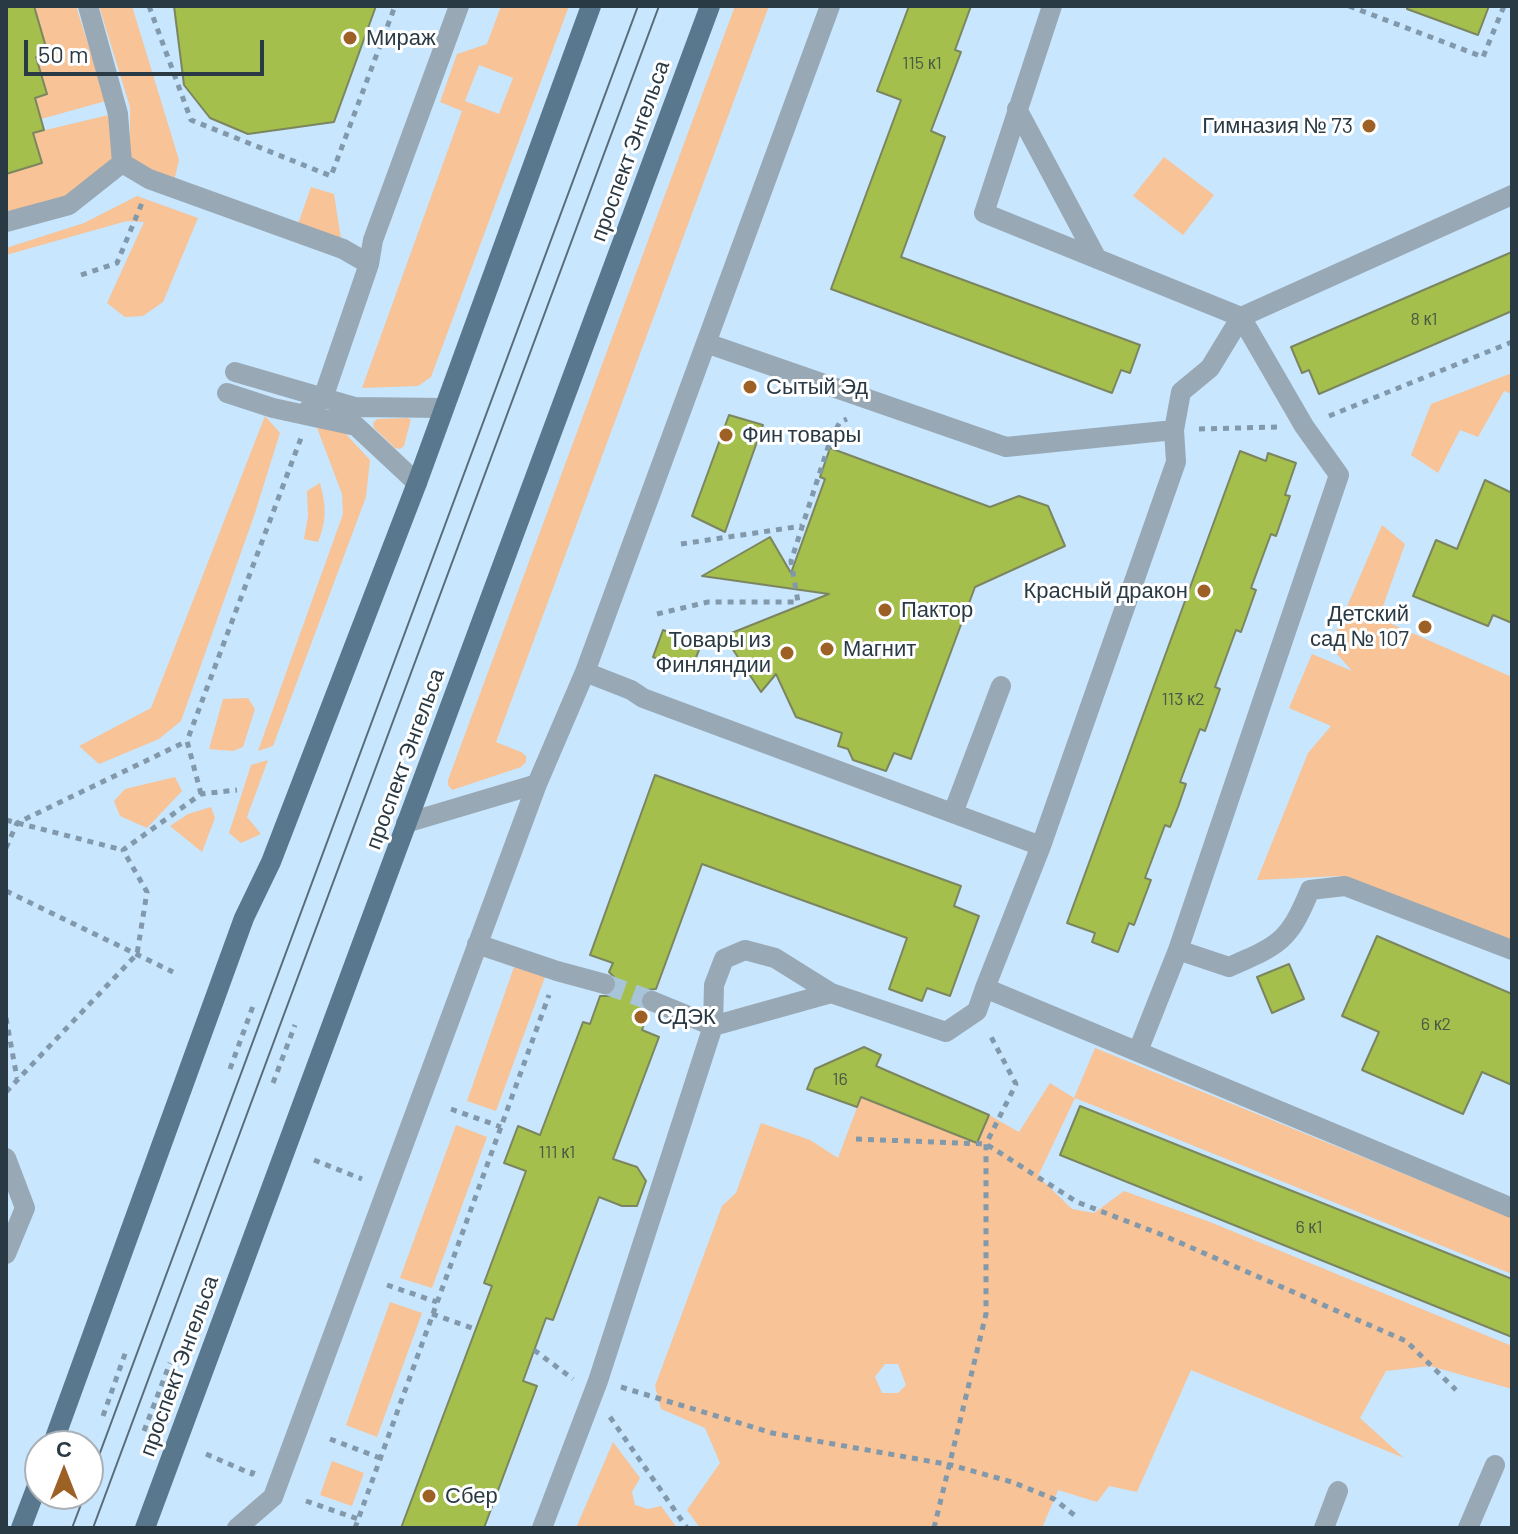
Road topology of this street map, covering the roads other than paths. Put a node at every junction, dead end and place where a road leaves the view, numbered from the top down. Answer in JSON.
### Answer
{"nodes":[{"id":1,"x":88,"y":6,"type":"edge"},
{"id":2,"x":459,"y":6,"type":"edge"},
{"id":3,"x":591,"y":6,"type":"edge"},
{"id":4,"x":710,"y":6,"type":"edge"},
{"id":5,"x":830,"y":6,"type":"edge"},
{"id":6,"x":1052,"y":6,"type":"edge"},
{"id":7,"x":1017,"y":109,"type":"junction"},
{"id":8,"x":122,"y":163,"type":"junction"},
{"id":9,"x":1512,"y":195,"type":"edge"},
{"id":10,"x":6,"y":222,"type":"edge"},
{"id":11,"x":1097,"y":259,"type":"junction"},
{"id":12,"x":369,"y":264,"type":"junction"},
{"id":13,"x":1241,"y":317,"type":"junction"},
{"id":14,"x":706,"y":343,"type":"junction"},
{"id":15,"x":235,"y":372,"type":"dead end"},
{"id":16,"x":227,"y":393,"type":"dead end"},
{"id":17,"x":323,"y":398,"type":"junction"},
{"id":18,"x":444,"y":408,"type":"junction"},
{"id":19,"x":303,"y":414,"type":"junction"},
{"id":20,"x":1174,"y":430,"type":"junction"},
{"id":21,"x":417,"y":483,"type":"junction"},
{"id":22,"x":585,"y":672,"type":"junction"},
{"id":23,"x":1001,"y":686,"type":"dead end"},
{"id":24,"x":537,"y":784,"type":"junction"},
{"id":25,"x":953,"y":813,"type":"junction"},
{"id":26,"x":406,"y":823,"type":"junction"},
{"id":27,"x":1041,"y":846,"type":"junction"},
{"id":28,"x":477,"y":944,"type":"junction"},
{"id":29,"x":1178,"y":950,"type":"junction"},
{"id":30,"x":1512,"y":950,"type":"edge"},
{"id":31,"x":605,"y":984,"type":"tunnel mouth"},
{"id":32,"x":985,"y":988,"type":"junction"},
{"id":33,"x":831,"y":993,"type":"junction"},
{"id":34,"x":652,"y":1001,"type":"tunnel mouth"},
{"id":35,"x":713,"y":1026,"type":"junction"},
{"id":36,"x":1138,"y":1051,"type":"junction"},
{"id":37,"x":6,"y":1158,"type":"edge"},
{"id":38,"x":1512,"y":1208,"type":"edge"},
{"id":39,"x":6,"y":1254,"type":"edge"},
{"id":40,"x":58,"y":1430,"type":"edge"},
{"id":41,"x":1495,"y":1465,"type":"dead end"},
{"id":42,"x":1338,"y":1491,"type":"dead end"},
{"id":43,"x":145,"y":1528,"type":"edge"},
{"id":44,"x":237,"y":1528,"type":"edge"},
{"id":45,"x":542,"y":1528,"type":"edge"},
{"id":46,"x":1324,"y":1528,"type":"edge"},
{"id":47,"x":1468,"y":1528,"type":"edge"}],
"edges":[{"from":1,"to":8,"type":"street"},
{"from":2,"to":12,"type":"street"},
{"from":3,"to":18,"type":"main road"},
{"from":4,"to":26,"type":"main road","name":"проспект Энгельса"},
{"from":5,"to":14,"type":"street"},
{"from":6,"to":7,"type":"street"},
{"from":7,"to":11,"type":"street"},
{"from":7,"to":11,"type":"street"},
{"from":8,"to":10,"type":"street"},
{"from":8,"to":12,"type":"street"},
{"from":9,"to":13,"type":"street"},
{"from":11,"to":13,"type":"street"},
{"from":12,"to":17,"type":"street"},
{"from":13,"to":20,"type":"street"},
{"from":13,"to":29,"type":"street"},
{"from":14,"to":20,"type":"street"},
{"from":14,"to":22,"type":"street"},
{"from":15,"to":17,"type":"street"},
{"from":16,"to":19,"type":"street"},
{"from":17,"to":18,"type":"street"},
{"from":17,"to":19,"type":"street"},
{"from":18,"to":21,"type":"main road"},
{"from":19,"to":21,"type":"street"},
{"from":20,"to":27,"type":"street"},
{"from":21,"to":40,"type":"main road"},
{"from":22,"to":24,"type":"street"},
{"from":22,"to":25,"type":"street"},
{"from":23,"to":25,"type":"street"},
{"from":24,"to":26,"type":"street"},
{"from":24,"to":28,"type":"street"},
{"from":25,"to":27,"type":"street"},
{"from":26,"to":43,"type":"main road","name":"проспект Энгельса"},
{"from":27,"to":32,"type":"street"},
{"from":28,"to":31,"type":"street"},
{"from":28,"to":44,"type":"street"},
{"from":29,"to":30,"type":"street"},
{"from":29,"to":36,"type":"street"},
{"from":32,"to":33,"type":"street"},
{"from":32,"to":36,"type":"street"},
{"from":33,"to":35,"type":"street"},
{"from":33,"to":35,"type":"street"},
{"from":34,"to":35,"type":"street"},
{"from":35,"to":45,"type":"street"},
{"from":36,"to":38,"type":"street"},
{"from":37,"to":39,"type":"street"},
{"from":41,"to":47,"type":"street"},
{"from":42,"to":46,"type":"street"}]}
